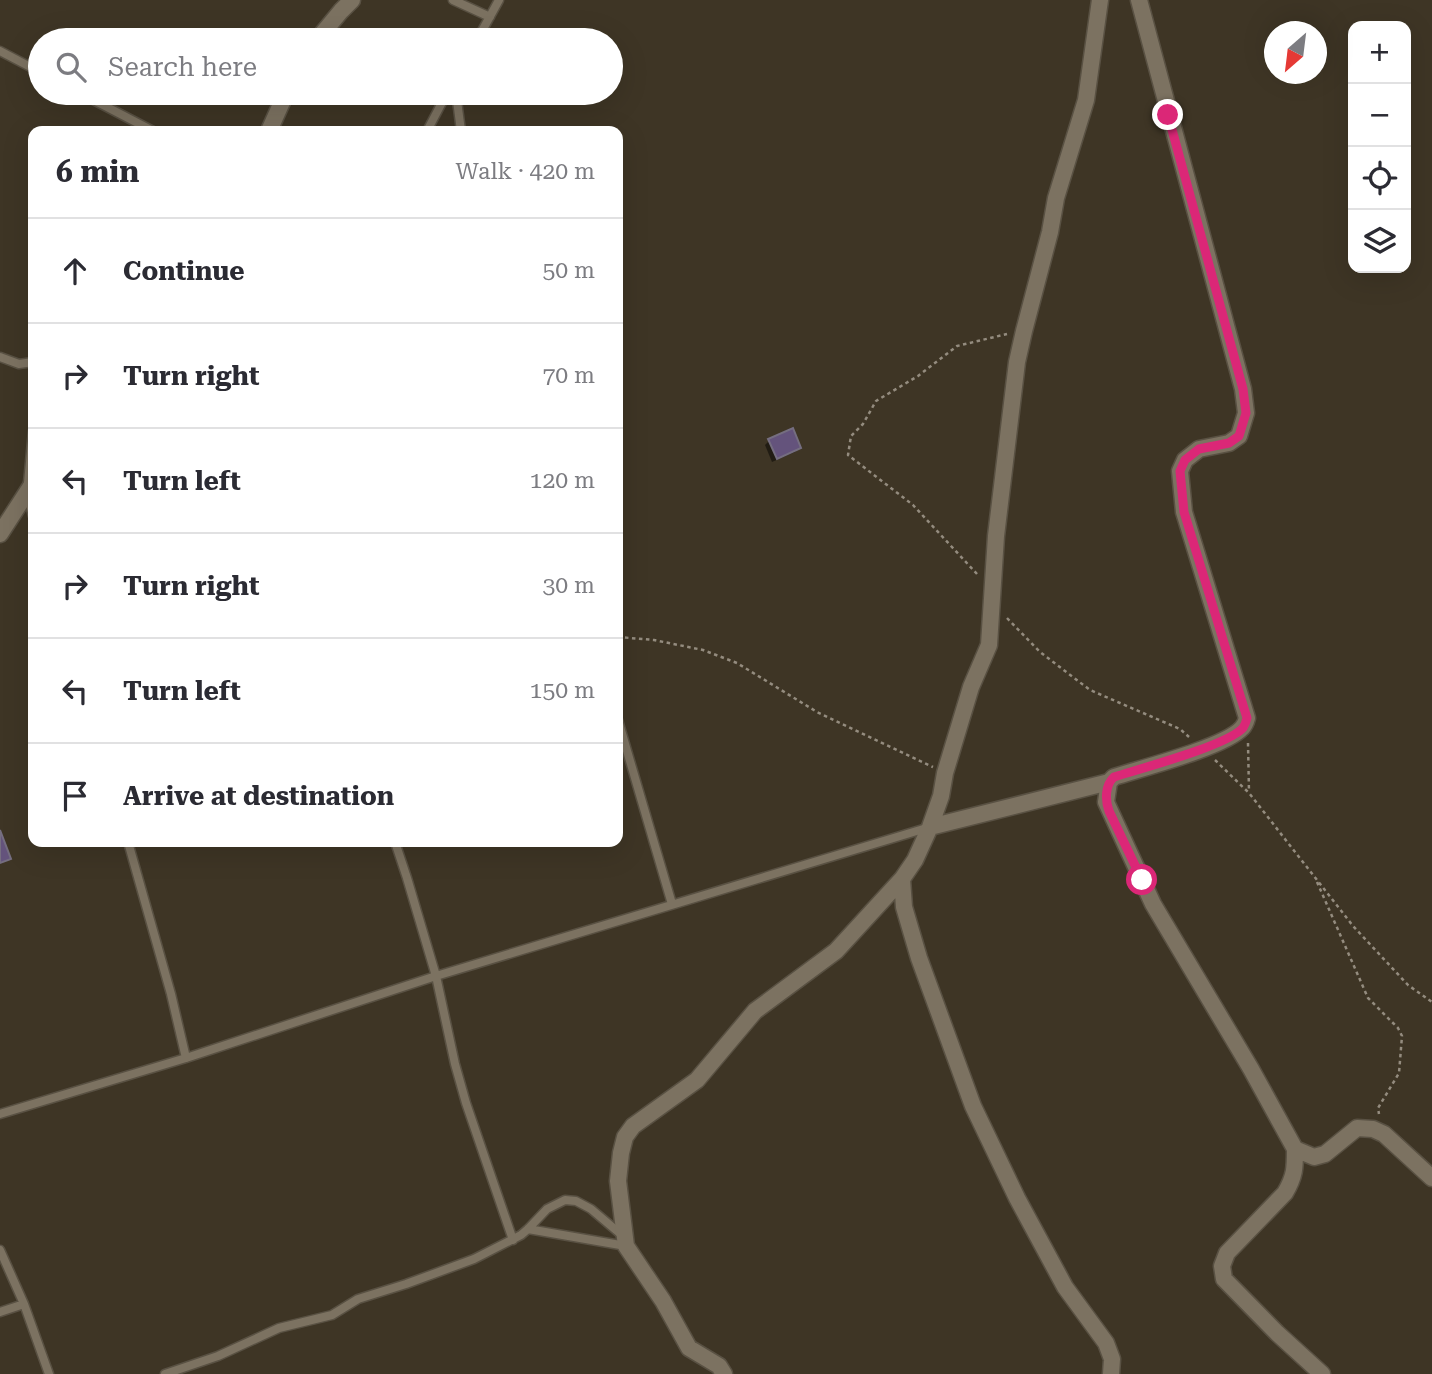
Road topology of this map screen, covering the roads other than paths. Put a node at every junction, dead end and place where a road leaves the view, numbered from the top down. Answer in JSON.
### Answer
{"nodes":[{"id":1,"x":352,"y":0,"type":"edge"},
{"id":2,"x":453,"y":0,"type":"edge"},
{"id":3,"x":499,"y":0,"type":"edge"},
{"id":4,"x":1100,"y":0,"type":"edge"},
{"id":5,"x":1139,"y":0,"type":"edge"},
{"id":6,"x":491,"y":17,"type":"junction"},
{"id":7,"x":327,"y":28,"type":"edge"},
{"id":8,"x":484,"y":28,"type":"edge"},
{"id":9,"x":0,"y":51,"type":"edge"},
{"id":10,"x":28,"y":66,"type":"edge"},
{"id":11,"x":103,"y":105,"type":"edge"},
{"id":12,"x":281,"y":105,"type":"edge"},
{"id":13,"x":441,"y":105,"type":"edge"},
{"id":14,"x":458,"y":105,"type":"edge"},
{"id":15,"x":143,"y":126,"type":"edge"},
{"id":16,"x":271,"y":126,"type":"edge"},
{"id":17,"x":430,"y":126,"type":"edge"},
{"id":18,"x":460,"y":126,"type":"edge"},
{"id":19,"x":0,"y":358,"type":"edge"},
{"id":20,"x":28,"y":363,"type":"edge"},
{"id":21,"x":28,"y":491,"type":"edge"},
{"id":22,"x":0,"y":534,"type":"edge"},
{"id":23,"x":623,"y":737,"type":"edge"},
{"id":24,"x":1109,"y":782,"type":"junction"},
{"id":25,"x":930,"y":827,"type":"junction"},
{"id":26,"x":129,"y":847,"type":"edge"},
{"id":27,"x":397,"y":847,"type":"edge"},
{"id":28,"x":902,"y":879,"type":"junction"},
{"id":29,"x":672,"y":904,"type":"junction"},
{"id":30,"x":436,"y":976,"type":"junction"},
{"id":31,"x":186,"y":1058,"type":"junction"},
{"id":32,"x":0,"y":1114,"type":"edge"},
{"id":33,"x":1295,"y":1150,"type":"junction"},
{"id":34,"x":1432,"y":1178,"type":"edge"},
{"id":35,"x":528,"y":1229,"type":"junction"},
{"id":36,"x":513,"y":1240,"type":"junction"},
{"id":37,"x":625,"y":1242,"type":"junction"},
{"id":38,"x":0,"y":1250,"type":"edge"},
{"id":39,"x":24,"y":1304,"type":"junction"},
{"id":40,"x":0,"y":1312,"type":"edge"},
{"id":41,"x":49,"y":1374,"type":"edge"},
{"id":42,"x":165,"y":1374,"type":"edge"},
{"id":43,"x":724,"y":1374,"type":"edge"},
{"id":44,"x":1111,"y":1374,"type":"edge"},
{"id":45,"x":1322,"y":1374,"type":"edge"}],
"edges":[{"from":1,"to":7,"type":"street"},
{"from":2,"to":6,"type":"lane"},
{"from":3,"to":6,"type":"lane"},
{"from":4,"to":25,"type":"street"},
{"from":5,"to":24,"type":"street"},
{"from":6,"to":8,"type":"lane"},
{"from":9,"to":10,"type":"lane"},
{"from":11,"to":15,"type":"lane"},
{"from":12,"to":16,"type":"street"},
{"from":13,"to":17,"type":"lane"},
{"from":14,"to":18,"type":"lane"},
{"from":19,"to":20,"type":"lane"},
{"from":21,"to":22,"type":"street"},
{"from":23,"to":29,"type":"lane"},
{"from":24,"to":25,"type":"street"},
{"from":24,"to":33,"type":"street"},
{"from":25,"to":28,"type":"street"},
{"from":25,"to":29,"type":"lane"},
{"from":26,"to":31,"type":"lane"},
{"from":27,"to":30,"type":"lane"},
{"from":28,"to":37,"type":"street"},
{"from":28,"to":44,"type":"street"},
{"from":29,"to":30,"type":"lane"},
{"from":30,"to":31,"type":"lane"},
{"from":30,"to":36,"type":"lane"},
{"from":31,"to":32,"type":"lane"},
{"from":33,"to":34,"type":"street"},
{"from":33,"to":45,"type":"street"},
{"from":35,"to":36,"type":"lane"},
{"from":35,"to":37,"type":"lane"},
{"from":35,"to":37,"type":"lane"},
{"from":36,"to":42,"type":"lane"},
{"from":37,"to":43,"type":"street"},
{"from":38,"to":39,"type":"lane"},
{"from":39,"to":40,"type":"lane"},
{"from":39,"to":41,"type":"lane"}]}
